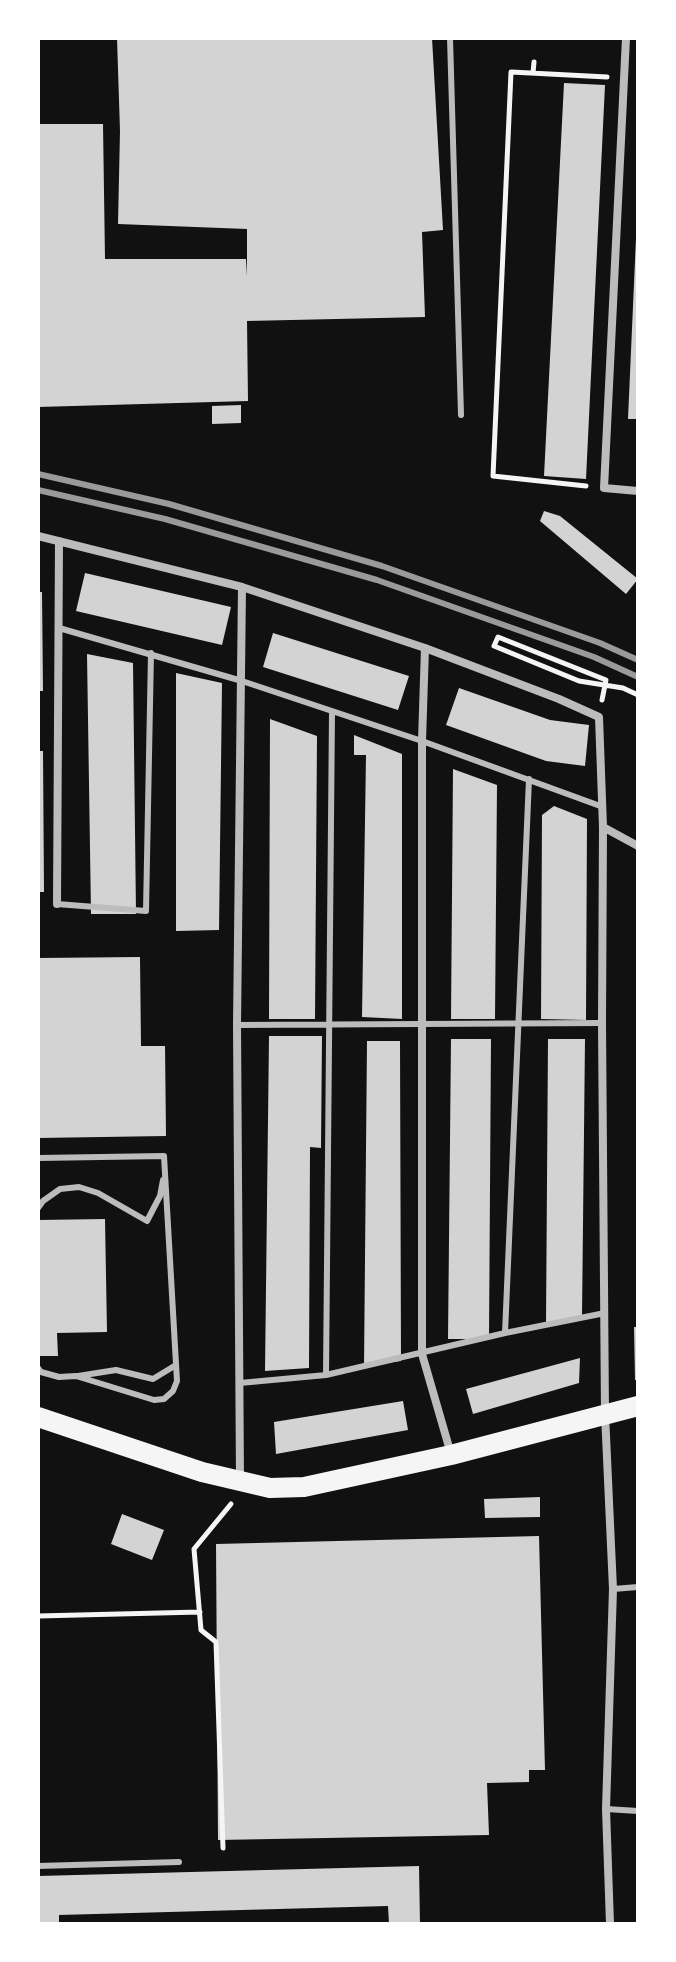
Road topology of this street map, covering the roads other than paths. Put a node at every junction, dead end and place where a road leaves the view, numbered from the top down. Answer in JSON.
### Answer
{"nodes":[{"id":1,"x":450,"y":38,"type":"edge"},
{"id":2,"x":626,"y":38,"type":"edge"},
{"id":3,"x":461,"y":415,"type":"dead end"},
{"id":4,"x":638,"y":491,"type":"edge"},
{"id":5,"x":38,"y":536,"type":"edge"},
{"id":6,"x":59,"y":541,"type":"junction"},
{"id":7,"x":242,"y":587,"type":"junction"},
{"id":8,"x":59,"y":628,"type":"junction"},
{"id":9,"x":425,"y":648,"type":"junction"},
{"id":10,"x":151,"y":653,"type":"junction"},
{"id":11,"x":242,"y":681,"type":"junction"},
{"id":12,"x":332,"y":712,"type":"junction"},
{"id":13,"x":422,"y":741,"type":"junction"},
{"id":14,"x":529,"y":779,"type":"junction"},
{"id":15,"x":603,"y":807,"type":"junction"},
{"id":16,"x":603,"y":827,"type":"junction"},
{"id":17,"x":638,"y":846,"type":"edge"},
{"id":18,"x":57,"y":904,"type":"joint"},
{"id":19,"x":518,"y":1023,"type":"junction"},
{"id":20,"x":602,"y":1023,"type":"junction"},
{"id":21,"x":329,"y":1024,"type":"junction"},
{"id":22,"x":422,"y":1024,"type":"junction"},
{"id":23,"x":237,"y":1025,"type":"junction"},
{"id":24,"x":38,"y":1158,"type":"edge"},
{"id":25,"x":165,"y":1173,"type":"junction"},
{"id":26,"x":38,"y":1208,"type":"edge"},
{"id":27,"x":605,"y":1313,"type":"junction"},
{"id":28,"x":505,"y":1333,"type":"junction"},
{"id":29,"x":422,"y":1354,"type":"junction"},
{"id":30,"x":176,"y":1365,"type":"junction"},
{"id":31,"x":38,"y":1368,"type":"edge"},
{"id":32,"x":326,"y":1375,"type":"junction"},
{"id":33,"x":76,"y":1376,"type":"junction"},
{"id":34,"x":240,"y":1383,"type":"junction"},
{"id":35,"x":638,"y":1406,"type":"edge"},
{"id":36,"x":605,"y":1414,"type":"junction"},
{"id":37,"x":38,"y":1417,"type":"edge"},
{"id":38,"x":451,"y":1455,"type":"junction"},
{"id":39,"x":248,"y":1484,"type":"junction"},
{"id":40,"x":638,"y":1587,"type":"edge"},
{"id":41,"x":613,"y":1589,"type":"junction"},
{"id":42,"x":606,"y":1809,"type":"junction"},
{"id":43,"x":638,"y":1811,"type":"edge"},
{"id":44,"x":179,"y":1862,"type":"dead end"},
{"id":45,"x":38,"y":1866,"type":"edge"},
{"id":46,"x":610,"y":1924,"type":"edge"}],
"edges":[{"from":1,"to":3,"type":"lane"},
{"from":2,"to":4,"type":"street"},
{"from":5,"to":6,"type":"street"},
{"from":6,"to":7,"type":"street"},
{"from":6,"to":8,"type":"street"},
{"from":7,"to":9,"type":"street"},
{"from":7,"to":11,"type":"street"},
{"from":8,"to":10,"type":"lane"},
{"from":8,"to":18,"type":"street"},
{"from":9,"to":13,"type":"street"},
{"from":9,"to":15,"type":"street"},
{"from":10,"to":11,"type":"lane"},
{"from":10,"to":18,"type":"lane"},
{"from":11,"to":12,"type":"lane"},
{"from":11,"to":23,"type":"street"},
{"from":12,"to":13,"type":"lane"},
{"from":12,"to":21,"type":"lane"},
{"from":13,"to":14,"type":"lane"},
{"from":13,"to":22,"type":"street"},
{"from":14,"to":15,"type":"lane"},
{"from":14,"to":19,"type":"lane"},
{"from":15,"to":16,"type":"street"},
{"from":16,"to":17,"type":"street"},
{"from":16,"to":20,"type":"street"},
{"from":19,"to":20,"type":"lane"},
{"from":19,"to":22,"type":"lane"},
{"from":19,"to":28,"type":"lane"},
{"from":20,"to":27,"type":"street"},
{"from":21,"to":22,"type":"lane"},
{"from":21,"to":23,"type":"lane"},
{"from":21,"to":32,"type":"lane"},
{"from":22,"to":29,"type":"street"},
{"from":23,"to":34,"type":"street"},
{"from":24,"to":25,"type":"lane"},
{"from":25,"to":26,"type":"lane"},
{"from":25,"to":30,"type":"lane"},
{"from":27,"to":28,"type":"lane"},
{"from":27,"to":36,"type":"street"},
{"from":28,"to":29,"type":"lane"},
{"from":29,"to":32,"type":"lane"},
{"from":29,"to":38,"type":"street"},
{"from":30,"to":33,"type":"lane"},
{"from":30,"to":33,"type":"lane"},
{"from":31,"to":33,"type":"lane"},
{"from":32,"to":34,"type":"lane"},
{"from":34,"to":39,"type":"street"},
{"from":35,"to":36,"type":"main road"},
{"from":36,"to":38,"type":"main road"},
{"from":36,"to":41,"type":"street"},
{"from":37,"to":39,"type":"main road"},
{"from":38,"to":39,"type":"main road"},
{"from":40,"to":41,"type":"lane"},
{"from":41,"to":42,"type":"street"},
{"from":42,"to":43,"type":"lane"},
{"from":42,"to":46,"type":"street"},
{"from":44,"to":45,"type":"lane"}]}
